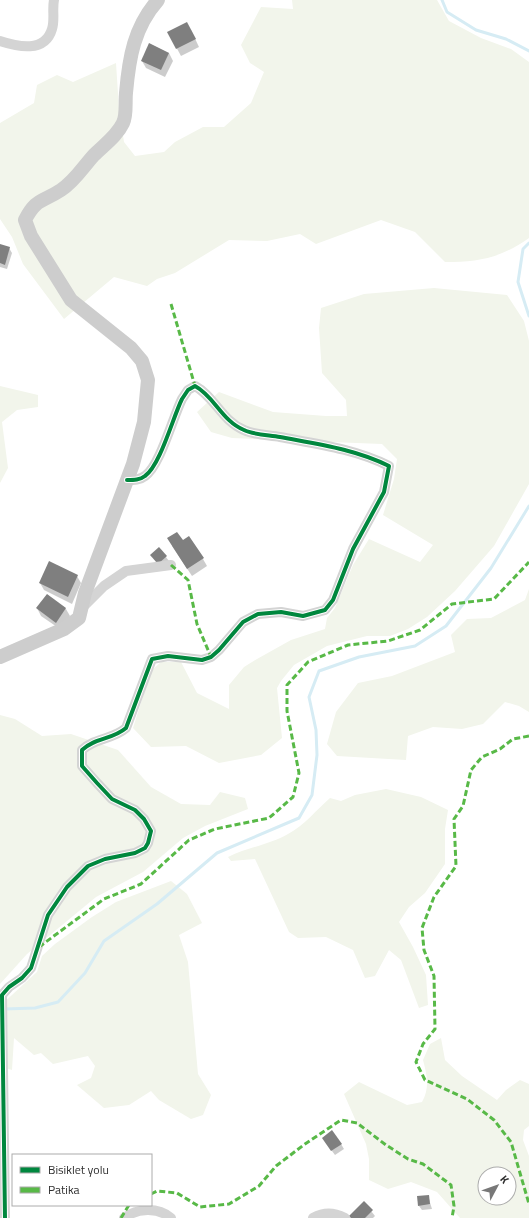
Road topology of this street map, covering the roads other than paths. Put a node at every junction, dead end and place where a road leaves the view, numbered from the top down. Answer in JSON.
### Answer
{"nodes":[{"id":1,"x":54,"y":0,"type":"edge"},
{"id":2,"x":158,"y":0,"type":"edge"},
{"id":3,"x":0,"y":41,"type":"edge"},
{"id":4,"x":127,"y":480,"type":"junction"},
{"id":5,"x":171,"y":566,"type":"dead end"},
{"id":6,"x":80,"y":611,"type":"junction"},
{"id":7,"x":0,"y":656,"type":"edge"},
{"id":8,"x":5,"y":1218,"type":"edge"},
{"id":9,"x":124,"y":1218,"type":"edge"},
{"id":10,"x":170,"y":1218,"type":"edge"},
{"id":11,"x":313,"y":1218,"type":"edge"},
{"id":12,"x":345,"y":1218,"type":"edge"}],
"edges":[{"from":1,"to":3,"type":"street"},
{"from":2,"to":4,"type":"street"},
{"from":4,"to":6,"type":"street"},
{"from":4,"to":8,"type":"street"},
{"from":5,"to":6,"type":"street"},
{"from":6,"to":7,"type":"street"},
{"from":9,"to":10,"type":"street"},
{"from":11,"to":12,"type":"street"}]}
